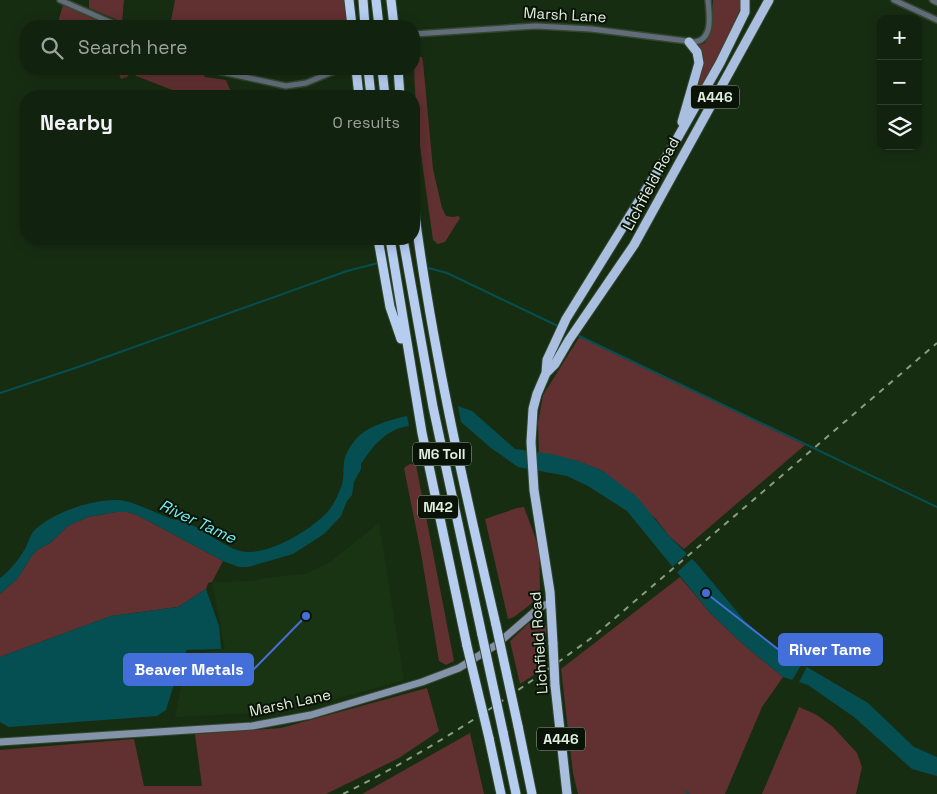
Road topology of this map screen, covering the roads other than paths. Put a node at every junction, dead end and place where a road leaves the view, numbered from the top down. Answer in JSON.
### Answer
{"nodes":[{"id":1,"x":60,"y":0,"type":"edge"},
{"id":2,"x":349,"y":0,"type":"edge"},
{"id":3,"x":363,"y":0,"type":"edge"},
{"id":4,"x":376,"y":0,"type":"edge"},
{"id":5,"x":708,"y":0,"type":"edge"},
{"id":6,"x":745,"y":0,"type":"edge"},
{"id":7,"x":769,"y":0,"type":"edge"},
{"id":8,"x":894,"y":0,"type":"edge"},
{"id":9,"x":913,"y":0,"type":"edge"},
{"id":10,"x":933,"y":0,"type":"edge"},
{"id":11,"x":392,"y":1,"type":"edge"},
{"id":12,"x":937,"y":2,"type":"edge"},
{"id":13,"x":908,"y":8,"type":"junction"},
{"id":14,"x":105,"y":20,"type":"edge"},
{"id":15,"x":351,"y":20,"type":"edge"},
{"id":16,"x":365,"y":20,"type":"edge"},
{"id":17,"x":378,"y":20,"type":"edge"},
{"id":18,"x":394,"y":20,"type":"edge"},
{"id":19,"x":937,"y":20,"type":"edge"},
{"id":20,"x":420,"y":34,"type":"edge"},
{"id":21,"x":689,"y":42,"type":"junction"},
{"id":22,"x":236,"y":75,"type":"edge"},
{"id":23,"x":325,"y":75,"type":"edge"},
{"id":24,"x":357,"y":75,"type":"edge"},
{"id":25,"x":369,"y":75,"type":"edge"},
{"id":26,"x":383,"y":75,"type":"edge"},
{"id":27,"x":398,"y":75,"type":"edge"},
{"id":28,"x":358,"y":90,"type":"edge"},
{"id":29,"x":370,"y":90,"type":"edge"},
{"id":30,"x":384,"y":90,"type":"edge"},
{"id":31,"x":400,"y":90,"type":"edge"},
{"id":32,"x":673,"y":146,"type":"junction"},
{"id":33,"x":379,"y":245,"type":"edge"},
{"id":34,"x":391,"y":245,"type":"edge"},
{"id":35,"x":404,"y":245,"type":"edge"},
{"id":36,"x":419,"y":245,"type":"edge"},
{"id":37,"x":410,"y":368,"type":"junction"},
{"id":38,"x":546,"y":372,"type":"junction"},
{"id":39,"x":550,"y":608,"type":"junction"},
{"id":40,"x":0,"y":742,"type":"edge"},
{"id":41,"x":501,"y":794,"type":"edge"},
{"id":42,"x":516,"y":794,"type":"edge"},
{"id":43,"x":532,"y":794,"type":"edge"},
{"id":44,"x":567,"y":794,"type":"edge"}],
"edges":[{"from":1,"to":14,"type":"street"},
{"from":2,"to":15,"type":"highway"},
{"from":3,"to":16,"type":"highway"},
{"from":4,"to":17,"type":"highway"},
{"from":5,"to":21,"type":"street"},
{"from":6,"to":32,"type":"highway","name":"Lichfield Road","number":"A446"},
{"from":7,"to":38,"type":"highway","name":"Lichfield Road","number":"A446"},
{"from":8,"to":13,"type":"street"},
{"from":9,"to":13,"type":"street"},
{"from":10,"to":12,"type":"street"},
{"from":11,"to":18,"type":"highway"},
{"from":13,"to":19,"type":"street"},
{"from":20,"to":21,"type":"street","name":"Marsh Lane"},
{"from":21,"to":32,"type":"highway"},
{"from":22,"to":23,"type":"street"},
{"from":24,"to":28,"type":"highway"},
{"from":25,"to":29,"type":"highway"},
{"from":26,"to":30,"type":"highway"},
{"from":27,"to":31,"type":"highway"},
{"from":32,"to":38,"type":"highway","name":"Lichfield Road","number":"A446"},
{"from":33,"to":37,"type":"highway"},
{"from":34,"to":37,"type":"highway","number":"M42"},
{"from":35,"to":42,"type":"highway","number":"M6 Toll","bridge":true},
{"from":36,"to":43,"type":"highway","number":"M42","bridge":true},
{"from":37,"to":41,"type":"highway","number":"M42","bridge":true},
{"from":38,"to":39,"type":"highway","name":"Lichfield Road","number":"A446"},
{"from":39,"to":40,"type":"main road","name":"Marsh Lane"},
{"from":39,"to":44,"type":"highway","name":"Lichfield Road","number":"A446","bridge":true}]}
